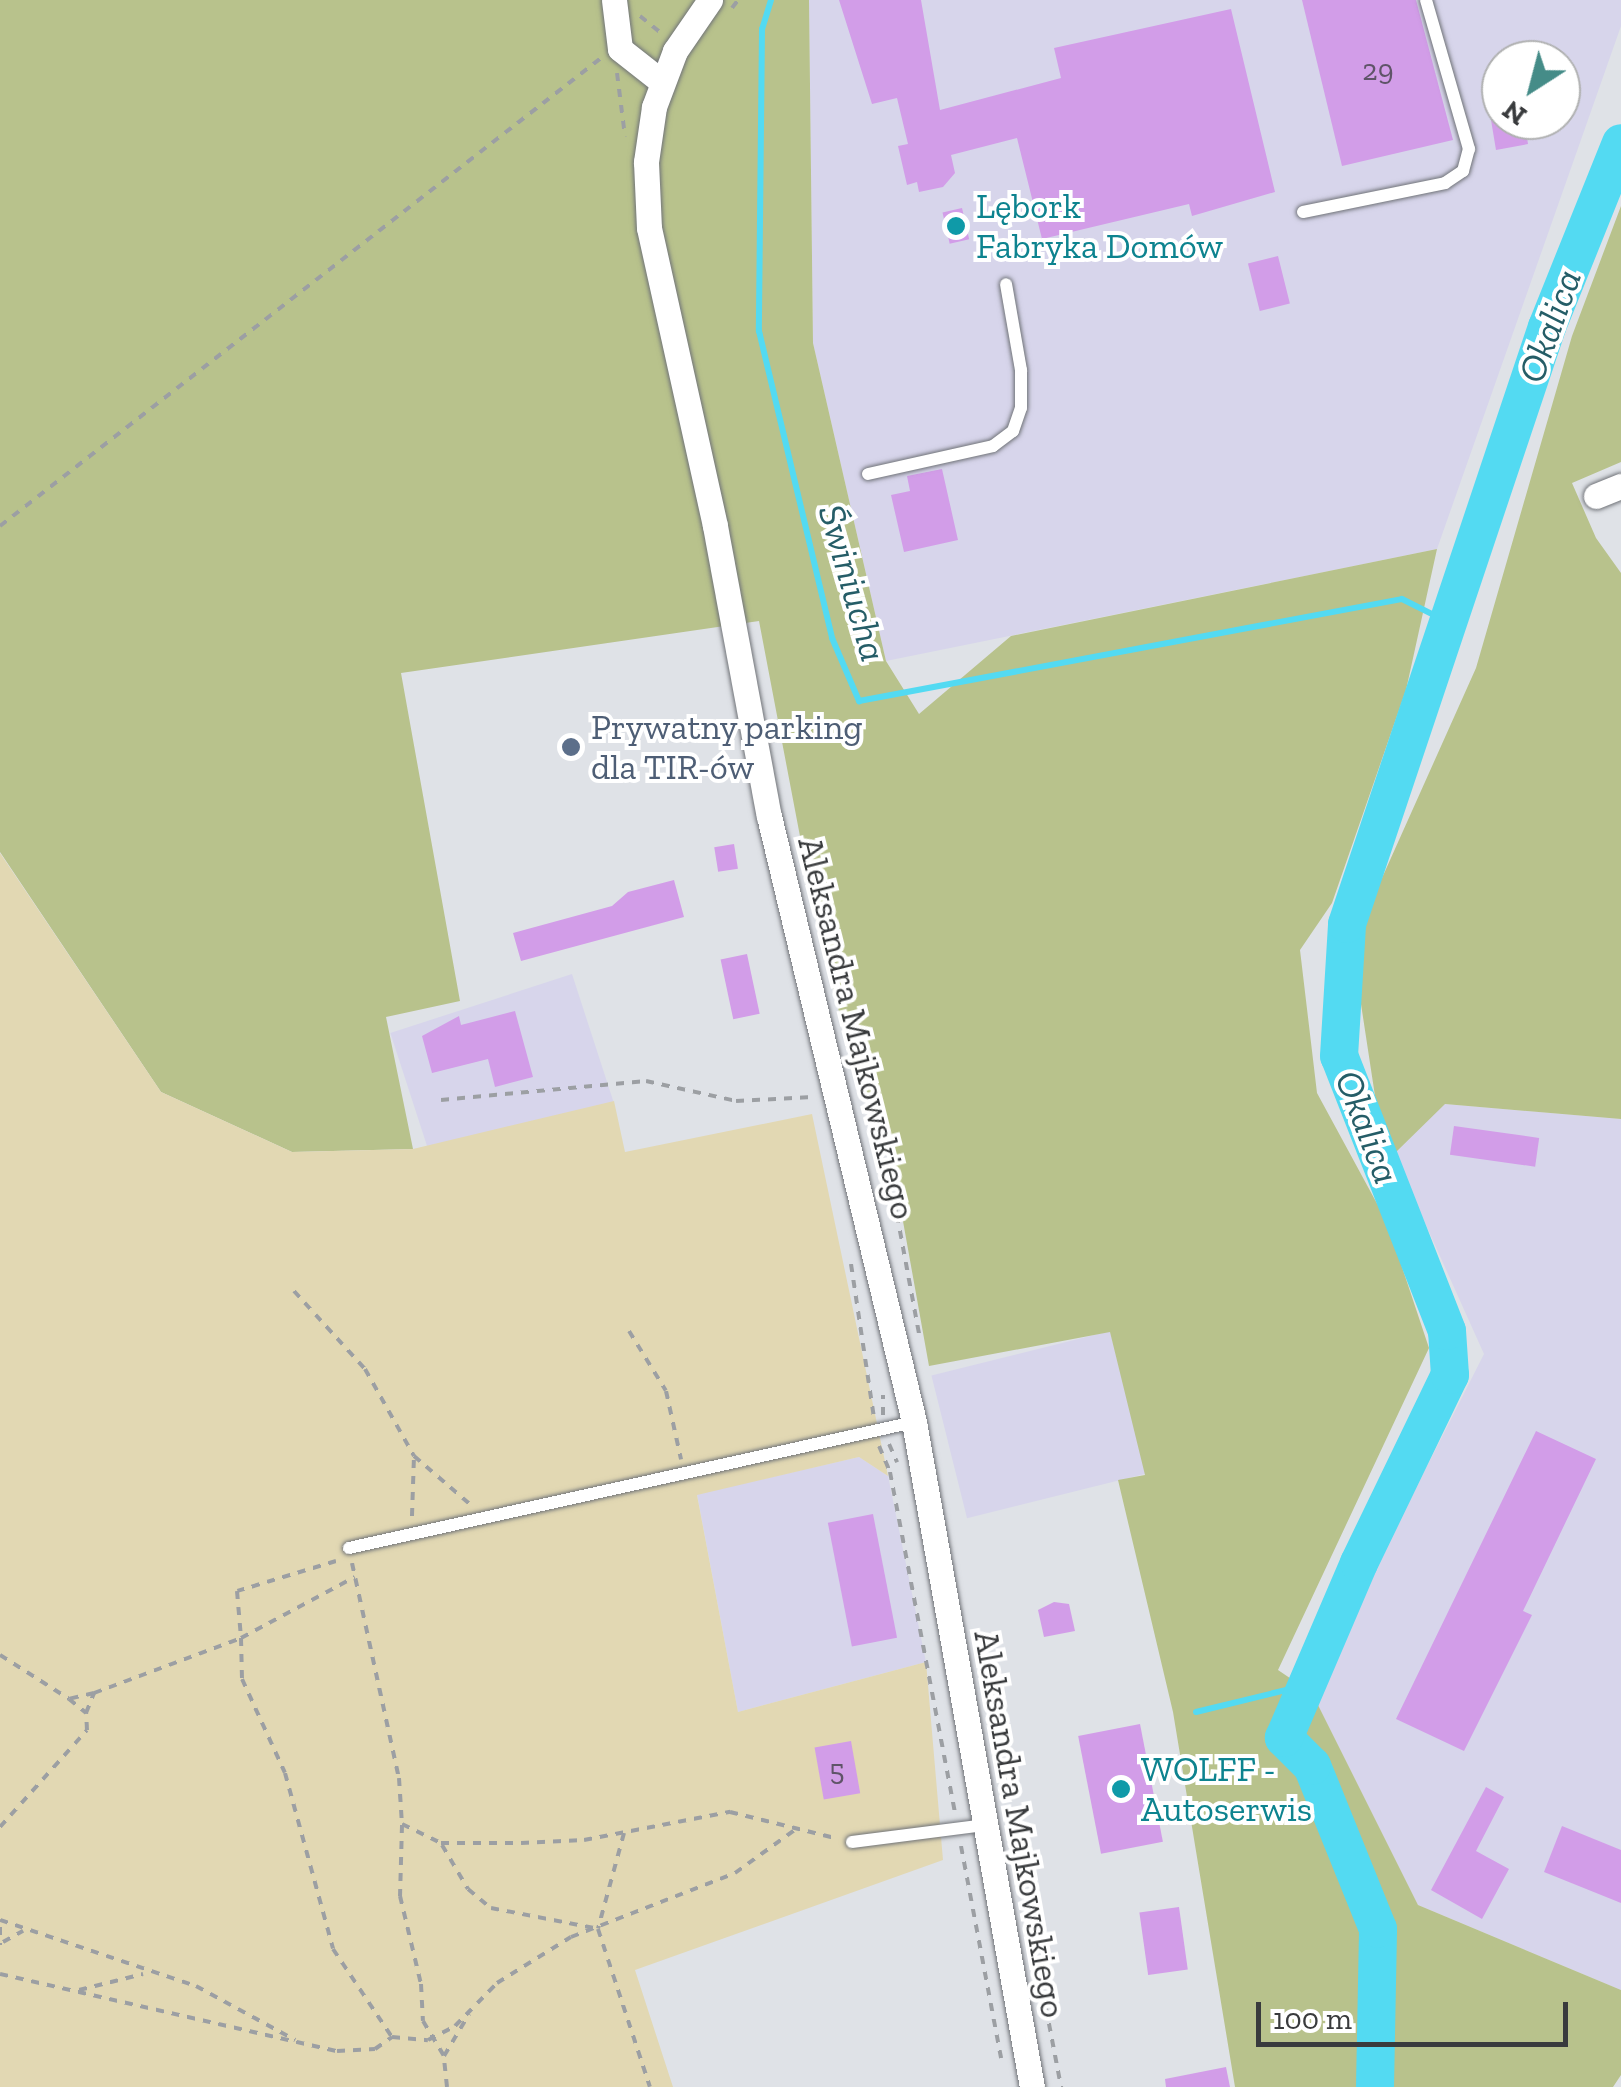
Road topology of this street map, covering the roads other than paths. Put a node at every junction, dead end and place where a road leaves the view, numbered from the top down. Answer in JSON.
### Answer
{"nodes":[{"id":1,"x":710,"y":0,"type":"edge"},
{"id":2,"x":1426,"y":0,"type":"edge"},
{"id":3,"x":624,"y":5,"type":"edge"},
{"id":4,"x":662,"y":82,"type":"junction"},
{"id":5,"x":1303,"y":212,"type":"dead end"},
{"id":6,"x":1006,"y":284,"type":"dead end"},
{"id":7,"x":868,"y":474,"type":"dead end"},
{"id":8,"x":1621,"y":486,"type":"edge"},
{"id":9,"x":1596,"y":496,"type":"dead end"},
{"id":10,"x":914,"y":1422,"type":"junction"},
{"id":11,"x":349,"y":1548,"type":"dead end"},
{"id":12,"x":984,"y":1825,"type":"junction"},
{"id":13,"x":852,"y":1842,"type":"road end"},
{"id":14,"x":1032,"y":2087,"type":"edge"}],
"edges":[{"from":1,"to":4,"type":"street","name":"Aleksandra Majkowskiego"},
{"from":2,"to":5,"type":"lane"},
{"from":3,"to":4,"type":"street"},
{"from":4,"to":10,"type":"street","name":"Aleksandra Majkowskiego"},
{"from":6,"to":7,"type":"lane"},
{"from":8,"to":9,"type":"street"},
{"from":10,"to":11,"type":"lane"},
{"from":10,"to":12,"type":"street","name":"Aleksandra Majkowskiego"},
{"from":12,"to":13,"type":"lane"},
{"from":12,"to":14,"type":"street","name":"Aleksandra Majkowskiego"}]}
